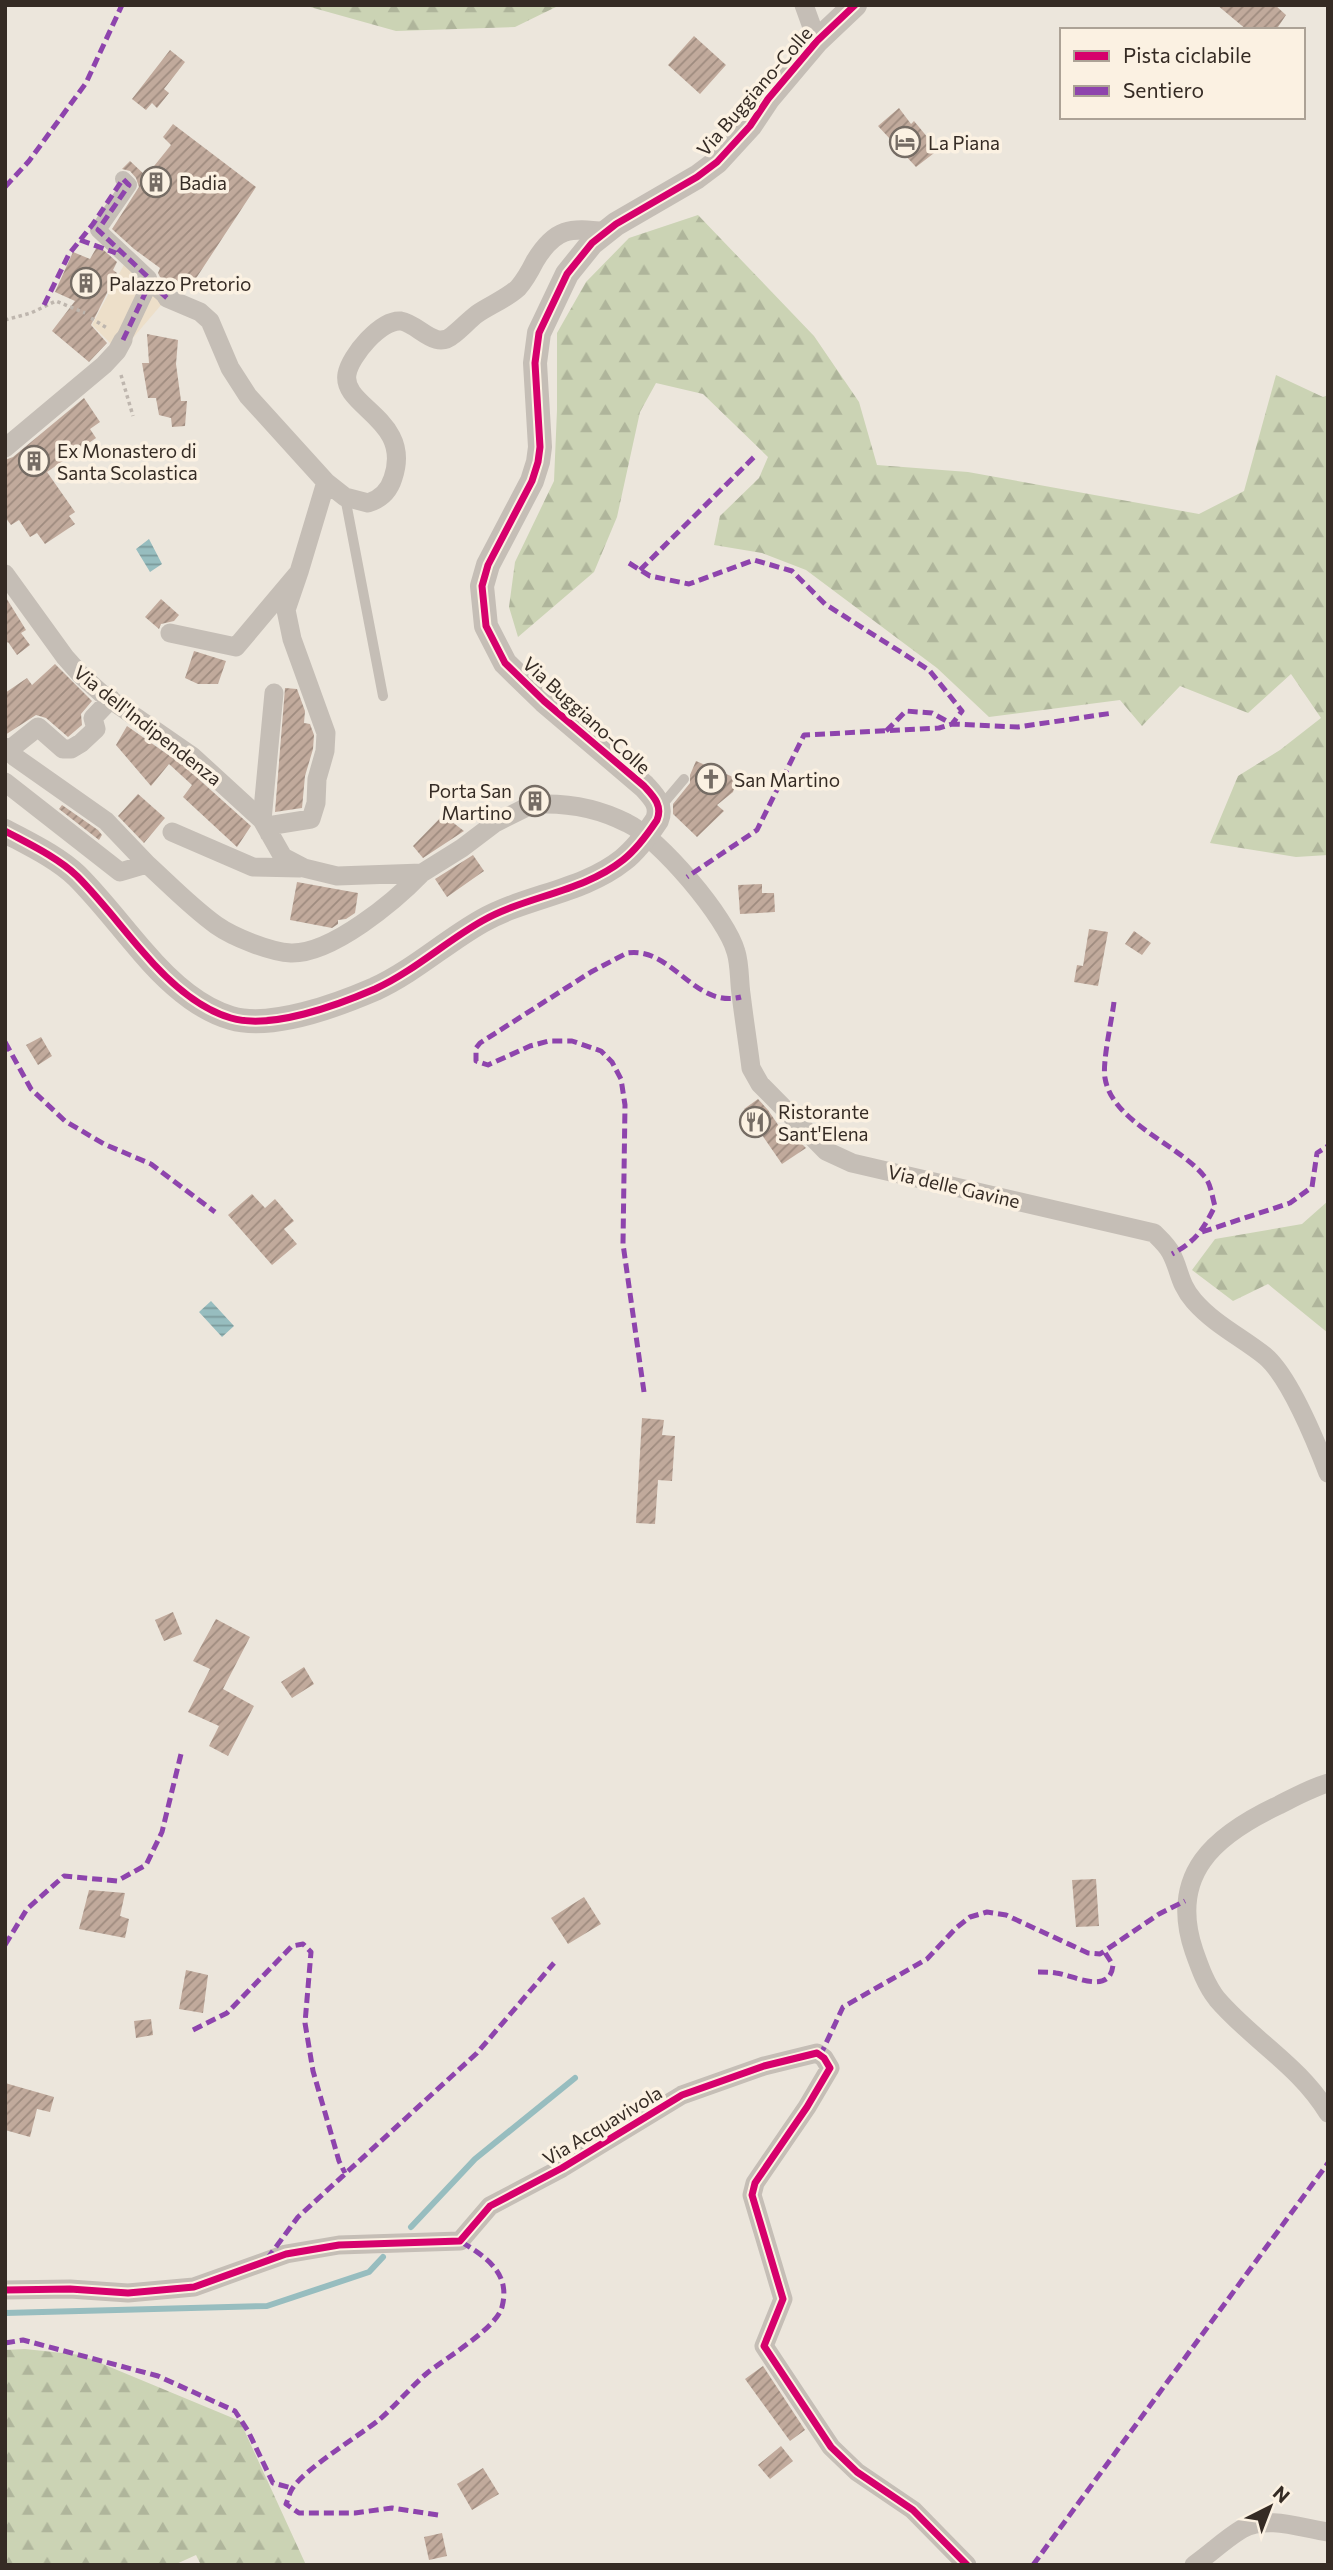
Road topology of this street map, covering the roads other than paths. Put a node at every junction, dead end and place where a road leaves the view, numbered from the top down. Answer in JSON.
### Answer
{"nodes":[{"id":1,"x":804,"y":5,"type":"edge"},
{"id":2,"x":855,"y":5,"type":"edge"},
{"id":3,"x":817,"y":41,"type":"junction"},
{"id":4,"x":123,"y":179,"type":"dead end"},
{"id":5,"x":607,"y":232,"type":"junction"},
{"id":6,"x":150,"y":283,"type":"junction"},
{"id":7,"x":167,"y":298,"type":"joint"},
{"id":8,"x":119,"y":346,"type":"joint"},
{"id":9,"x":5,"y":448,"type":"edge"},
{"id":10,"x":326,"y":482,"type":"junction"},
{"id":11,"x":345,"y":497,"type":"junction"},
{"id":12,"x":299,"y":572,"type":"junction"},
{"id":13,"x":5,"y":574,"type":"edge"},
{"id":14,"x":170,"y":633,"type":"dead end"},
{"id":15,"x":274,"y":693,"type":"dead end"},
{"id":16,"x":383,"y":696,"type":"dead end"},
{"id":17,"x":111,"y":699,"type":"junction"},
{"id":18,"x":7,"y":749,"type":"edge"},
{"id":19,"x":684,"y":779,"type":"dead end"},
{"id":20,"x":5,"y":782,"type":"edge"},
{"id":21,"x":659,"y":808,"type":"junction"},
{"id":22,"x":265,"y":826,"type":"junction"},
{"id":23,"x":5,"y":831,"type":"edge"},
{"id":24,"x":172,"y":832,"type":"dead end"},
{"id":25,"x":646,"y":836,"type":"junction"},
{"id":26,"x":148,"y":864,"type":"junction"},
{"id":27,"x":304,"y":868,"type":"junction"},
{"id":28,"x":422,"y":873,"type":"junction"},
{"id":29,"x":1328,"y":1473,"type":"edge"},
{"id":30,"x":1328,"y":1783,"type":"edge"},
{"id":31,"x":1328,"y":2113,"type":"edge"},
{"id":32,"x":5,"y":2290,"type":"edge"},
{"id":33,"x":1328,"y":2532,"type":"edge"},
{"id":34,"x":967,"y":2565,"type":"edge"},
{"id":35,"x":1194,"y":2565,"type":"edge"}],
"edges":[{"from":1,"to":3,"type":"street"},
{"from":2,"to":3,"type":"street","name":"Via Buggiano-Colle"},
{"from":3,"to":5,"type":"street","name":"Via Buggiano-Colle"},
{"from":4,"to":6,"type":"street"},
{"from":5,"to":11,"type":"street"},
{"from":5,"to":21,"type":"street","name":"Via Buggiano-Colle"},
{"from":6,"to":7,"type":"street"},
{"from":6,"to":8,"type":"street"},
{"from":7,"to":10,"type":"street"},
{"from":8,"to":9,"type":"street"},
{"from":10,"to":11,"type":"street"},
{"from":10,"to":12,"type":"street"},
{"from":11,"to":16,"type":"lane"},
{"from":12,"to":14,"type":"street"},
{"from":12,"to":22,"type":"street"},
{"from":13,"to":17,"type":"street","name":"Via dell'Indipendenza"},
{"from":15,"to":22,"type":"street"},
{"from":17,"to":18,"type":"street"},
{"from":17,"to":22,"type":"street","name":"Via dell'Indipendenza"},
{"from":18,"to":26,"type":"street"},
{"from":19,"to":21,"type":"lane"},
{"from":20,"to":26,"type":"street"},
{"from":21,"to":25,"type":"street"},
{"from":22,"to":27,"type":"street","name":"Via dell'Indipendenza"},
{"from":23,"to":25,"type":"street"},
{"from":24,"to":27,"type":"street"},
{"from":25,"to":28,"type":"street"},
{"from":25,"to":29,"type":"street","name":"Via delle Gavine"},
{"from":26,"to":28,"type":"street"},
{"from":27,"to":28,"type":"street","name":"Via dell'Indipendenza"},
{"from":30,"to":31,"type":"street"},
{"from":32,"to":34,"type":"street","name":"Via Acquavivola"},
{"from":33,"to":35,"type":"street"}]}
